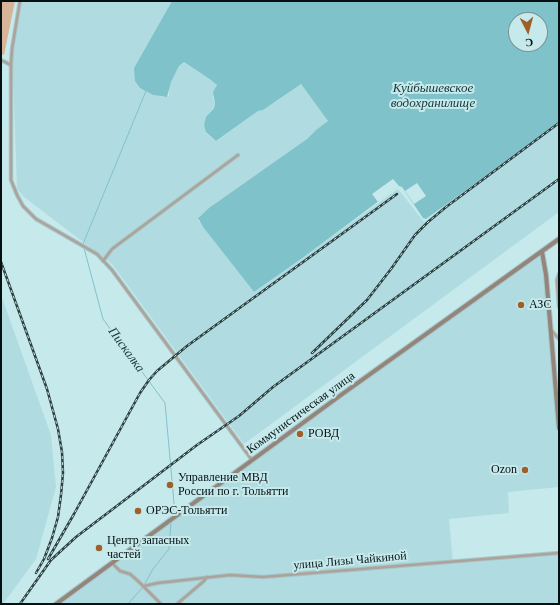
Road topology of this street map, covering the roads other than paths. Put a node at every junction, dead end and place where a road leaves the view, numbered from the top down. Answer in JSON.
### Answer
{"nodes":[{"id":1,"x":20,"y":1,"type":"edge"},
{"id":2,"x":1,"y":60,"type":"edge"},
{"id":3,"x":11,"y":65,"type":"junction"},
{"id":4,"x":238,"y":156,"type":"dead end"},
{"id":5,"x":559,"y":239,"type":"edge"},
{"id":6,"x":542,"y":252,"type":"junction"},
{"id":7,"x":103,"y":261,"type":"junction"},
{"id":8,"x":559,"y":274,"type":"edge"},
{"id":9,"x":559,"y":307,"type":"edge"},
{"id":10,"x":551,"y":330,"type":"junction"},
{"id":11,"x":559,"y":339,"type":"edge"},
{"id":12,"x":559,"y":428,"type":"edge"},
{"id":13,"x":253,"y":461,"type":"junction"},
{"id":14,"x":559,"y":553,"type":"edge"},
{"id":15,"x":112,"y":563,"type":"junction"},
{"id":16,"x":207,"y":577,"type":"junction"},
{"id":17,"x":144,"y":586,"type":"junction"},
{"id":18,"x":56,"y":604,"type":"edge"},
{"id":19,"x":161,"y":604,"type":"edge"},
{"id":20,"x":177,"y":604,"type":"edge"}],
"edges":[{"from":1,"to":3,"type":"street"},
{"from":2,"to":3,"type":"street"},
{"from":3,"to":7,"type":"street"},
{"from":4,"to":7,"type":"street"},
{"from":5,"to":6,"type":"main road","name":"Коммунистическая улица"},
{"from":6,"to":10,"type":"main road"},
{"from":6,"to":13,"type":"main road","name":"Коммунистическая улица"},
{"from":7,"to":13,"type":"street"},
{"from":8,"to":9,"type":"street"},
{"from":10,"to":11,"type":"street"},
{"from":10,"to":12,"type":"main road"},
{"from":13,"to":15,"type":"main road","name":"Коммунистическая улица"},
{"from":14,"to":16,"type":"street","name":"улица Лизы Чайкиной"},
{"from":15,"to":17,"type":"street"},
{"from":15,"to":18,"type":"main road","name":"Коммунистическая улица"},
{"from":16,"to":17,"type":"street","name":"улица Лизы Чайкиной"},
{"from":16,"to":20,"type":"street"},
{"from":17,"to":19,"type":"street"}]}
